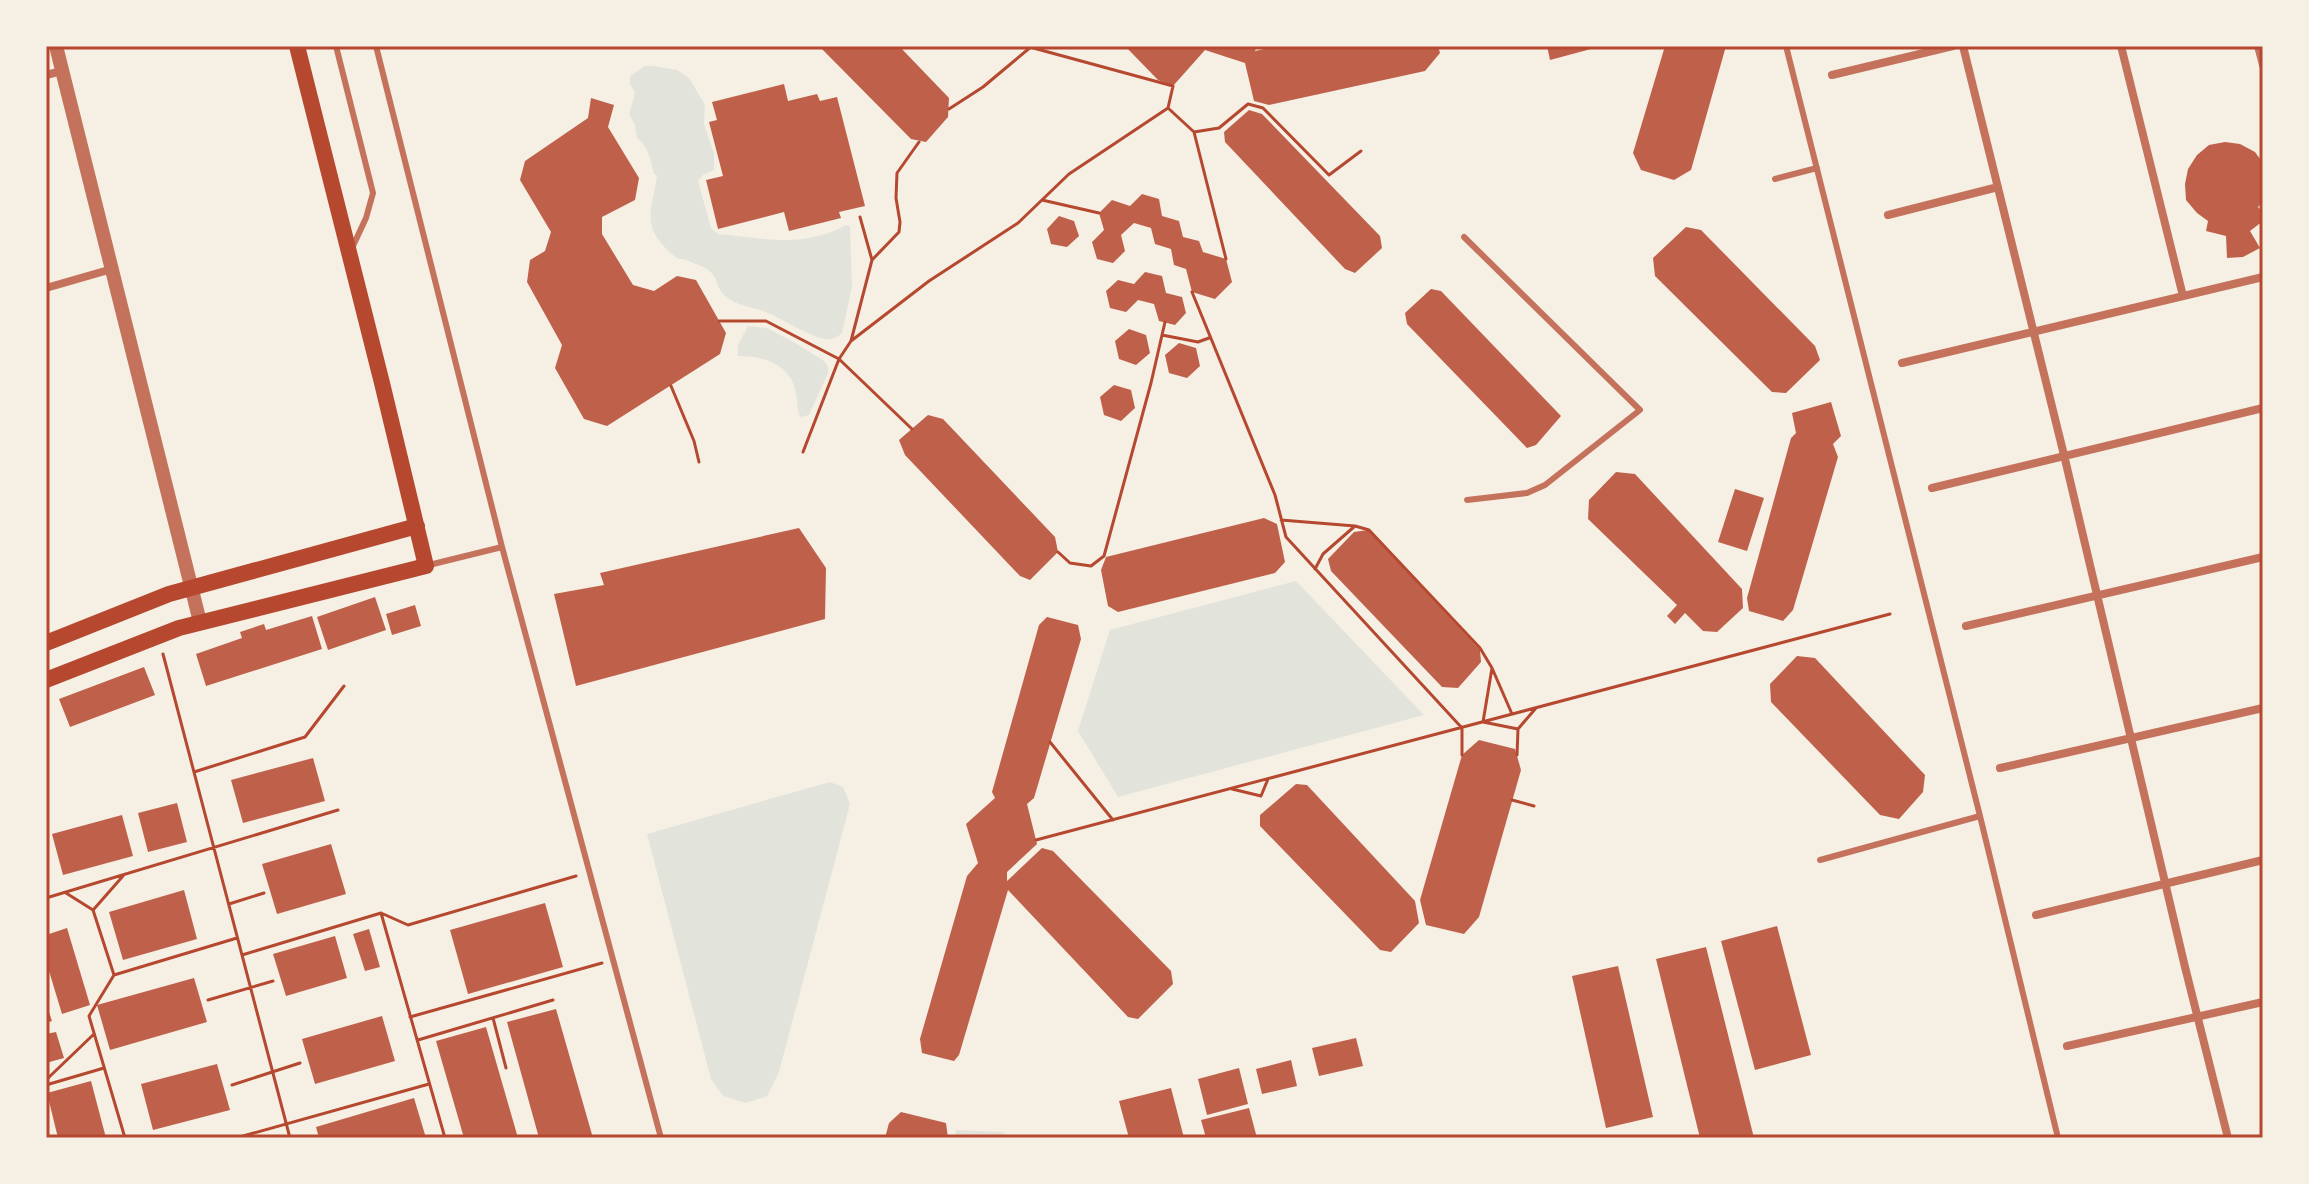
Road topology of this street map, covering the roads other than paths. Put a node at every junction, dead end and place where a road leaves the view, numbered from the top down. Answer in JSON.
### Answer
{"nodes":[{"id":1,"x":56,"y":46,"type":"edge"},
{"id":2,"x":297,"y":46,"type":"edge"},
{"id":3,"x":336,"y":46,"type":"edge"},
{"id":4,"x":376,"y":46,"type":"edge"},
{"id":5,"x":1786,"y":46,"type":"edge"},
{"id":6,"x":1953,"y":46,"type":"edge"},
{"id":7,"x":1963,"y":46,"type":"edge"},
{"id":8,"x":2121,"y":46,"type":"edge"},
{"id":9,"x":2258,"y":46,"type":"edge"},
{"id":10,"x":2263,"y":65,"type":"edge"},
{"id":11,"x":62,"y":71,"type":"junction"},
{"id":12,"x":46,"y":75,"type":"edge"},
{"id":13,"x":1832,"y":75,"type":"dead end"},
{"id":14,"x":1817,"y":168,"type":"junction"},
{"id":15,"x":1775,"y":179,"type":"dead end"},
{"id":16,"x":1998,"y":187,"type":"junction"},
{"id":17,"x":1888,"y":215,"type":"dead end"},
{"id":18,"x":1464,"y":237,"type":"dead end"},
{"id":19,"x":349,"y":253,"type":"junction"},
{"id":20,"x":112,"y":269,"type":"junction"},
{"id":21,"x":2263,"y":277,"type":"edge"},
{"id":22,"x":46,"y":288,"type":"edge"},
{"id":23,"x":2183,"y":296,"type":"junction"},
{"id":24,"x":2033,"y":331,"type":"junction"},
{"id":25,"x":1902,"y":363,"type":"dead end"},
{"id":26,"x":2263,"y":408,"type":"edge"},
{"id":27,"x":2064,"y":455,"type":"junction"},
{"id":28,"x":1932,"y":488,"type":"dead end"},
{"id":29,"x":1467,"y":500,"type":"dead end"},
{"id":30,"x":417,"y":526,"type":"junction"},
{"id":31,"x":502,"y":547,"type":"junction"},
{"id":32,"x":2263,"y":557,"type":"edge"},
{"id":33,"x":426,"y":566,"type":"junction"},
{"id":34,"x":190,"y":587,"type":"junction"},
{"id":35,"x":2098,"y":596,"type":"junction"},
{"id":36,"x":200,"y":622,"type":"junction"},
{"id":37,"x":1966,"y":626,"type":"dead end"},
{"id":38,"x":46,"y":643,"type":"edge"},
{"id":39,"x":46,"y":680,"type":"edge"},
{"id":40,"x":2263,"y":708,"type":"edge"},
{"id":41,"x":2131,"y":738,"type":"junction"},
{"id":42,"x":2000,"y":768,"type":"dead end"},
{"id":43,"x":1980,"y":816,"type":"junction"},
{"id":44,"x":1820,"y":860,"type":"dead end"},
{"id":45,"x":2263,"y":860,"type":"edge"},
{"id":46,"x":2166,"y":883,"type":"junction"},
{"id":47,"x":2036,"y":915,"type":"dead end"},
{"id":48,"x":2263,"y":1002,"type":"edge"},
{"id":49,"x":2199,"y":1017,"type":"junction"},
{"id":50,"x":2067,"y":1046,"type":"dead end"},
{"id":51,"x":661,"y":1138,"type":"edge"},
{"id":52,"x":2058,"y":1138,"type":"edge"},
{"id":53,"x":2228,"y":1138,"type":"edge"}],
"edges":[{"from":1,"to":11,"type":"street"},
{"from":2,"to":19,"type":"main road"},
{"from":3,"to":19,"type":"lane"},
{"from":4,"to":31,"type":"lane"},
{"from":5,"to":14,"type":"lane"},
{"from":6,"to":13,"type":"street"},
{"from":7,"to":16,"type":"street"},
{"from":8,"to":23,"type":"street"},
{"from":9,"to":10,"type":"street"},
{"from":11,"to":12,"type":"street"},
{"from":11,"to":20,"type":"street"},
{"from":14,"to":15,"type":"lane"},
{"from":14,"to":43,"type":"lane"},
{"from":16,"to":17,"type":"street"},
{"from":16,"to":24,"type":"street"},
{"from":18,"to":29,"type":"lane"},
{"from":19,"to":30,"type":"main road"},
{"from":20,"to":22,"type":"street"},
{"from":20,"to":34,"type":"street"},
{"from":21,"to":23,"type":"street"},
{"from":23,"to":24,"type":"street"},
{"from":24,"to":25,"type":"street"},
{"from":24,"to":27,"type":"street"},
{"from":26,"to":27,"type":"street"},
{"from":27,"to":28,"type":"street"},
{"from":27,"to":35,"type":"street"},
{"from":30,"to":33,"type":"main road"},
{"from":30,"to":34,"type":"main road"},
{"from":31,"to":33,"type":"lane"},
{"from":31,"to":51,"type":"lane"},
{"from":32,"to":35,"type":"street"},
{"from":33,"to":36,"type":"main road"},
{"from":34,"to":36,"type":"street"},
{"from":34,"to":38,"type":"main road"},
{"from":35,"to":37,"type":"street"},
{"from":35,"to":41,"type":"street"},
{"from":36,"to":39,"type":"main road"},
{"from":40,"to":41,"type":"street"},
{"from":41,"to":42,"type":"street"},
{"from":41,"to":46,"type":"street"},
{"from":43,"to":44,"type":"lane"},
{"from":43,"to":52,"type":"lane"},
{"from":45,"to":46,"type":"street"},
{"from":46,"to":47,"type":"street"},
{"from":46,"to":49,"type":"street"},
{"from":48,"to":49,"type":"street"},
{"from":49,"to":50,"type":"street"},
{"from":49,"to":53,"type":"street"}]}
